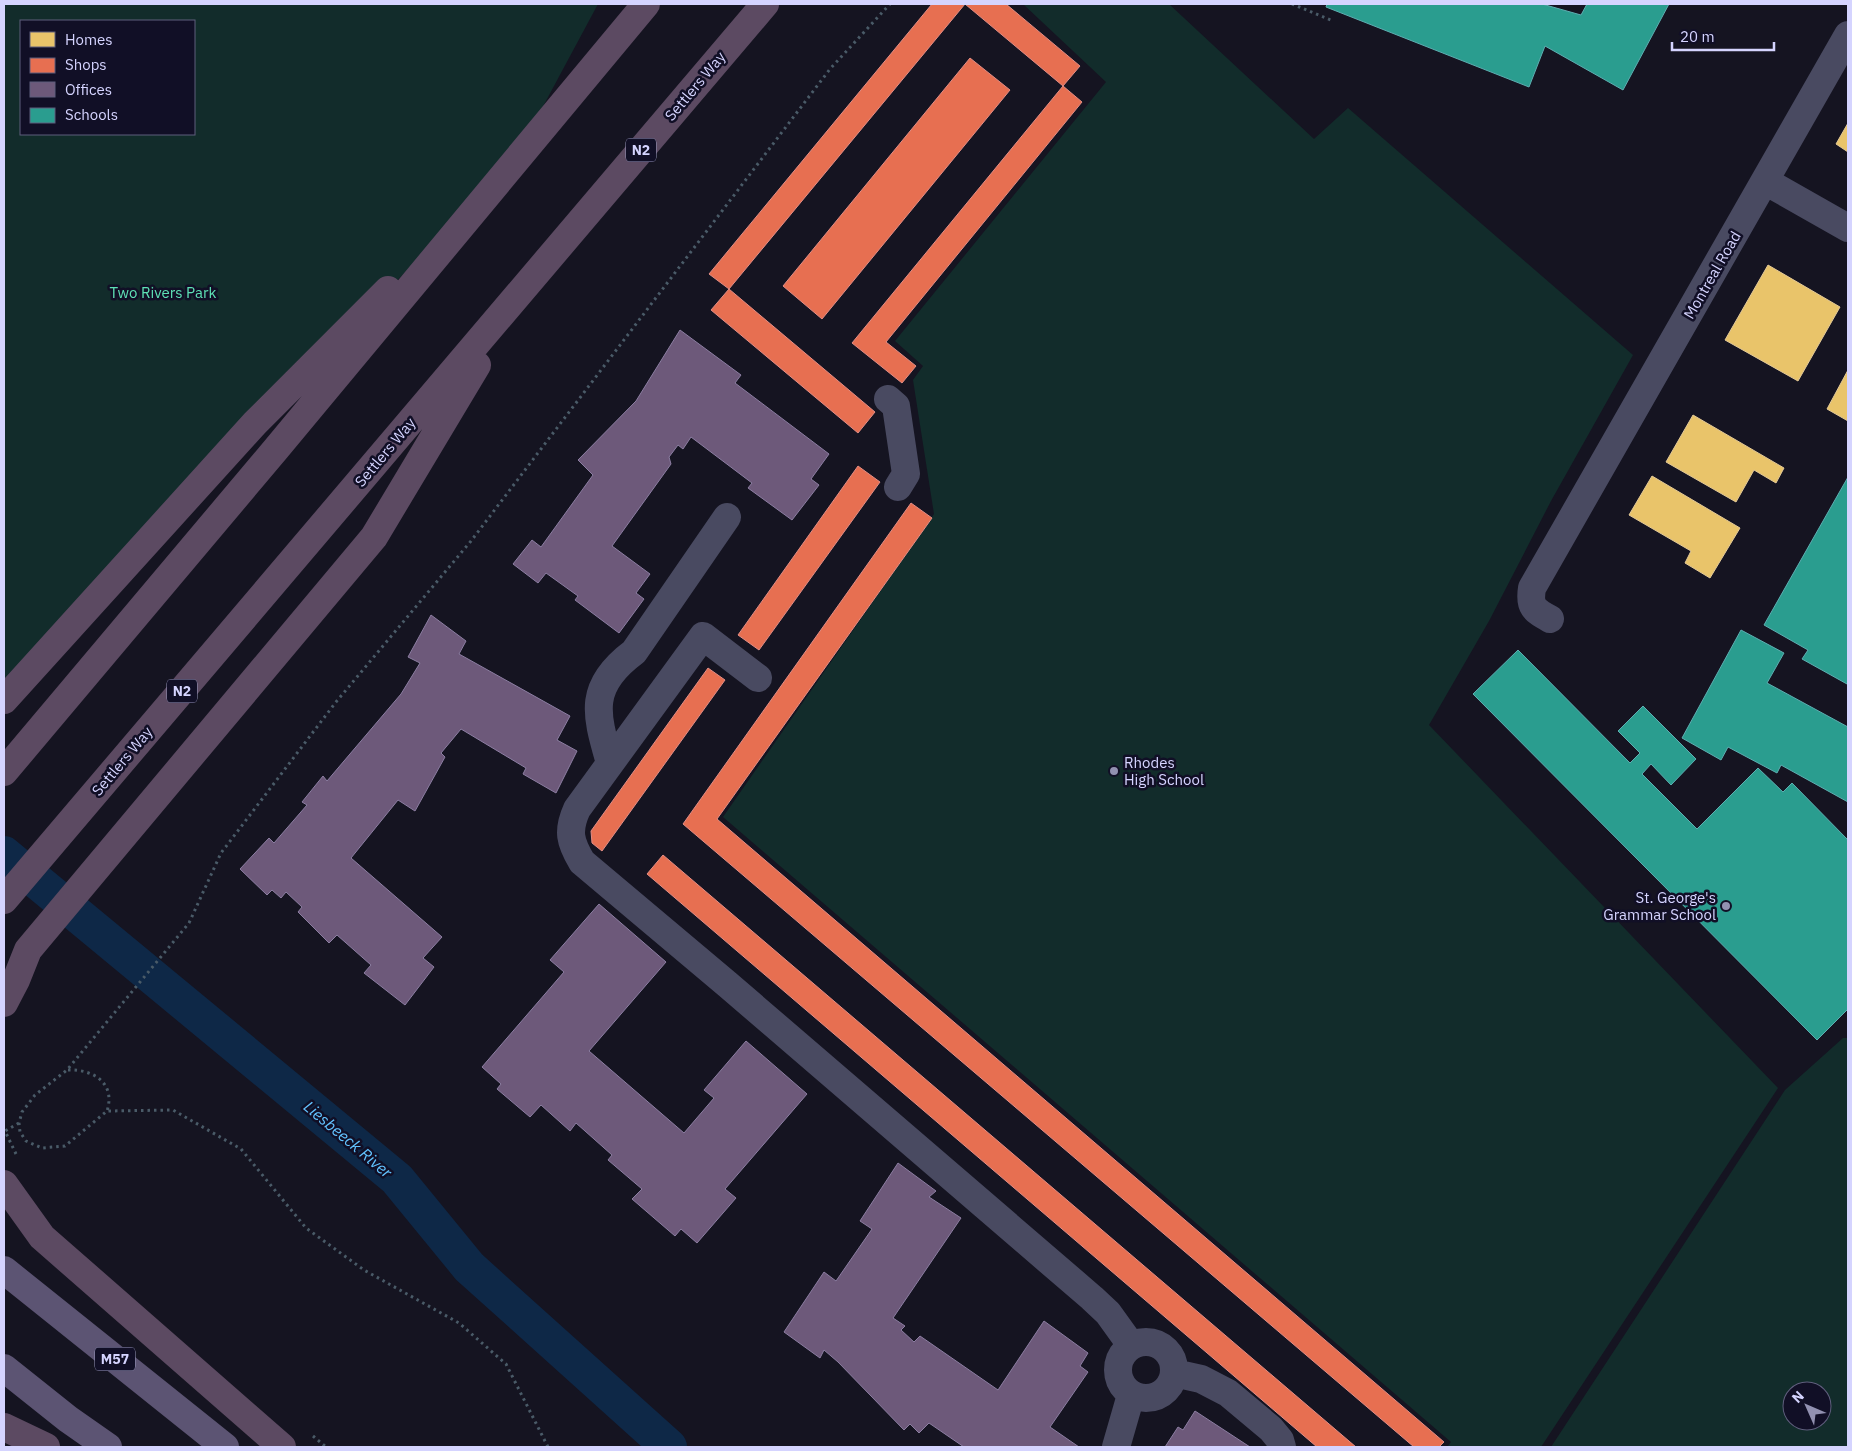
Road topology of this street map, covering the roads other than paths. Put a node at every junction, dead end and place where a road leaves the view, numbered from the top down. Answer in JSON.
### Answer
{"nodes":[{"id":1,"x":646,"y":4,"type":"edge"},
{"id":2,"x":765,"y":4,"type":"edge"},
{"id":3,"x":1848,"y":35,"type":"edge"},
{"id":4,"x":511,"y":166,"type":"junction"},
{"id":5,"x":1765,"y":181,"type":"junction"},
{"id":6,"x":1848,"y":228,"type":"edge"},
{"id":7,"x":517,"y":297,"type":"junction"},
{"id":8,"x":888,"y":399,"type":"dead end"},
{"id":9,"x":898,"y":487,"type":"dead end"},
{"id":10,"x":727,"y":517,"type":"dead end"},
{"id":11,"x":1550,"y":619,"type":"dead end"},
{"id":12,"x":758,"y":678,"type":"dead end"},
{"id":13,"x":4,"y":700,"type":"edge"},
{"id":14,"x":610,"y":763,"type":"junction"},
{"id":15,"x":4,"y":772,"type":"edge"},
{"id":16,"x":4,"y":900,"type":"edge"},
{"id":17,"x":33,"y":944,"type":"junction"},
{"id":18,"x":4,"y":966,"type":"edge"},
{"id":19,"x":4,"y":1003,"type":"edge"},
{"id":20,"x":4,"y":1184,"type":"edge"},
{"id":21,"x":4,"y":1270,"type":"edge"},
{"id":22,"x":1131,"y":1345,"type":"junction"},
{"id":23,"x":4,"y":1368,"type":"edge"},
{"id":24,"x":1174,"y":1374,"type":"junction"},
{"id":25,"x":1131,"y":1395,"type":"junction"},
{"id":26,"x":4,"y":1427,"type":"edge"},
{"id":27,"x":46,"y":1447,"type":"edge"},
{"id":28,"x":108,"y":1447,"type":"edge"},
{"id":29,"x":225,"y":1447,"type":"edge"},
{"id":30,"x":282,"y":1447,"type":"edge"},
{"id":31,"x":1116,"y":1447,"type":"edge"},
{"id":32,"x":1282,"y":1447,"type":"edge"}],
"edges":[{"from":1,"to":4,"type":"highway"},
{"from":2,"to":7,"type":"highway","name":"Settlers Way","number":"N2"},
{"from":3,"to":5,"type":"street","name":"Montreal Road"},
{"from":4,"to":13,"type":"highway"},
{"from":4,"to":15,"type":"highway"},
{"from":5,"to":6,"type":"street"},
{"from":5,"to":11,"type":"street","name":"Montreal Road"},
{"from":7,"to":16,"type":"highway","name":"Settlers Way","number":"N2"},
{"from":7,"to":17,"type":"highway"},
{"from":8,"to":9,"type":"street"},
{"from":10,"to":14,"type":"street"},
{"from":12,"to":14,"type":"street"},
{"from":14,"to":22,"type":"street"},
{"from":17,"to":18,"type":"highway"},
{"from":17,"to":19,"type":"highway"},
{"from":20,"to":30,"type":"highway"},
{"from":21,"to":29,"type":"main road","number":"M57"},
{"from":22,"to":24,"type":"street"},
{"from":22,"to":25,"type":"street"},
{"from":23,"to":28,"type":"main road"},
{"from":24,"to":25,"type":"street"},
{"from":24,"to":32,"type":"street"},
{"from":25,"to":31,"type":"street"},
{"from":26,"to":27,"type":"highway"}]}
